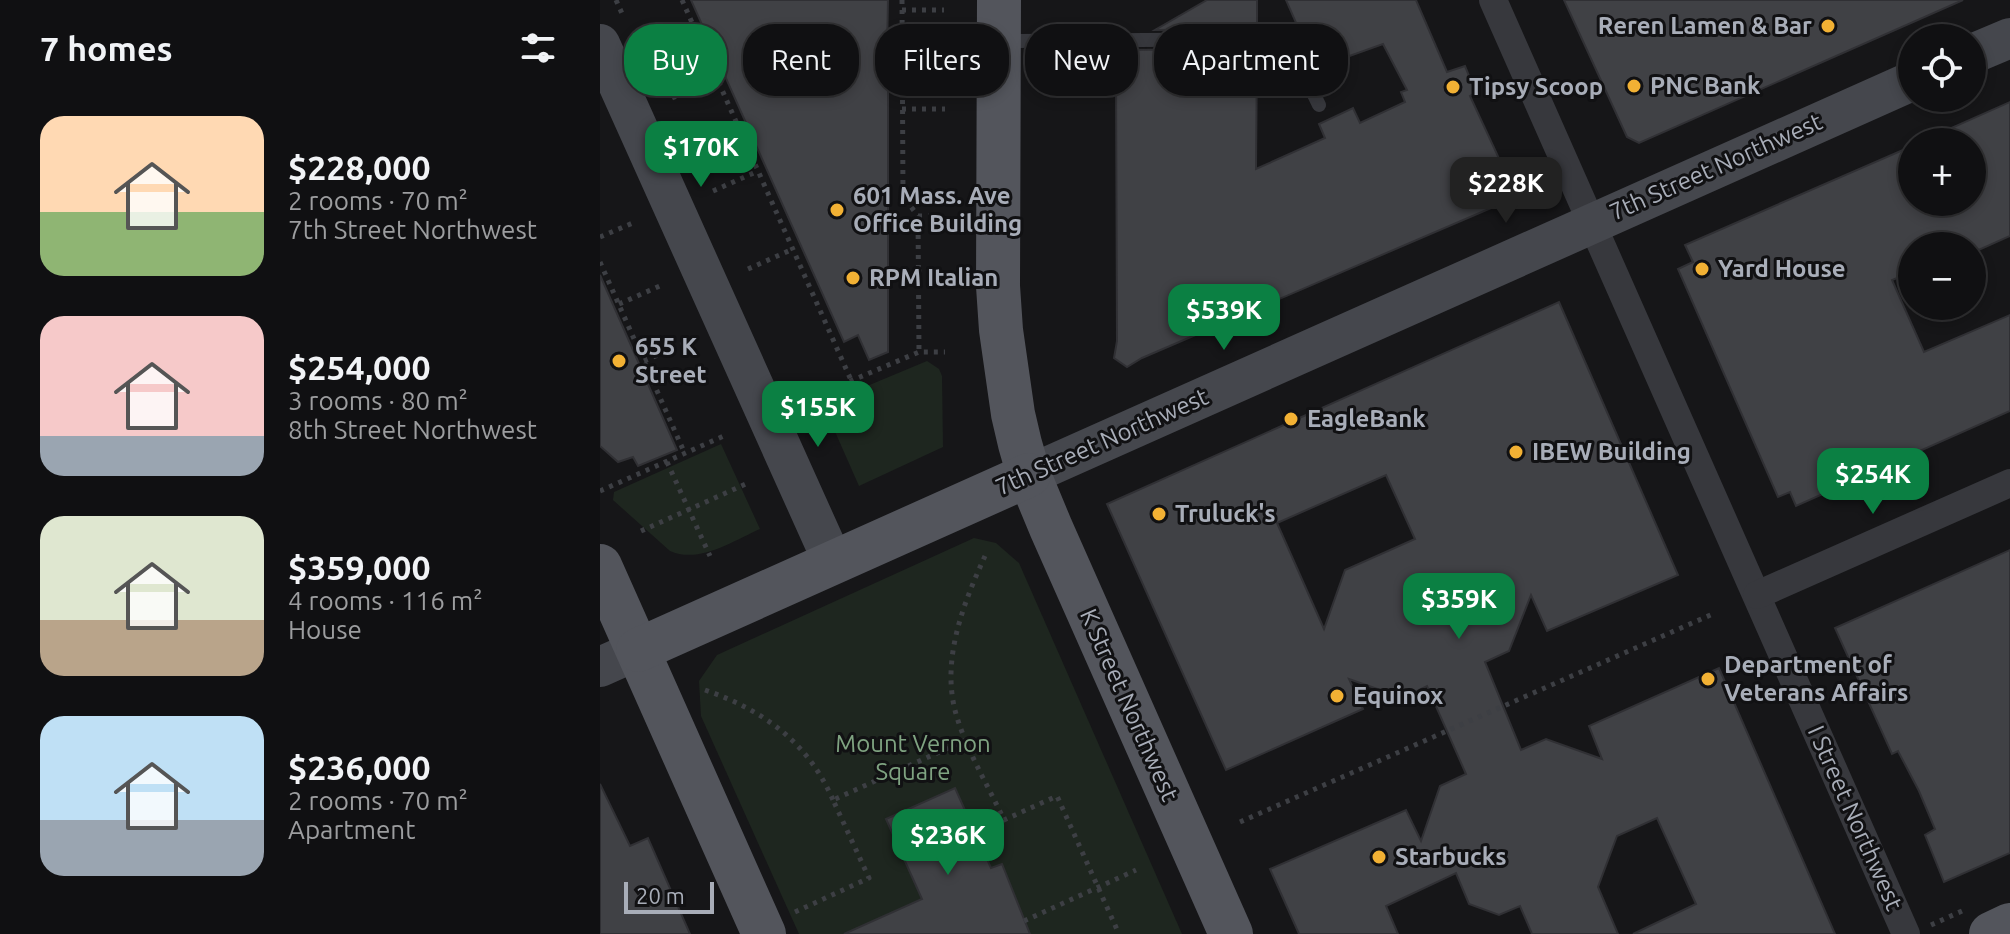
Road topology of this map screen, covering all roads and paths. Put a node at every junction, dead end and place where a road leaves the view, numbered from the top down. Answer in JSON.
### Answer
{"nodes":[{"id":1,"x":682,"y":0,"type":"edge"},
{"id":2,"x":902,"y":0,"type":"edge"},
{"id":3,"x":1493,"y":0,"type":"edge"},
{"id":4,"x":902,"y":10,"type":"junction"},
{"id":5,"x":944,"y":10,"type":"dead end"},
{"id":6,"x":999,"y":20,"type":"edge"},
{"id":7,"x":693,"y":24,"type":"edge"},
{"id":8,"x":2010,"y":38,"type":"edge"},
{"id":9,"x":600,"y":44,"type":"edge"},
{"id":10,"x":1986,"y":48,"type":"edge"},
{"id":11,"x":1898,"y":87,"type":"edge"},
{"id":12,"x":676,"y":96,"type":"edge"},
{"id":13,"x":725,"y":96,"type":"edge"},
{"id":14,"x":672,"y":98,"type":"dead end"},
{"id":15,"x":1319,"y":105,"type":"dead end"},
{"id":16,"x":902,"y":109,"type":"junction"},
{"id":17,"x":945,"y":109,"type":"dead end"},
{"id":18,"x":758,"y":171,"type":"junction"},
{"id":19,"x":713,"y":191,"type":"dead end"},
{"id":20,"x":918,"y":216,"type":"junction"},
{"id":21,"x":945,"y":216,"type":"dead end"},
{"id":22,"x":635,"y":222,"type":"dead end"},
{"id":23,"x":1593,"y":222,"type":"junction"},
{"id":24,"x":600,"y":237,"type":"edge"},
{"id":25,"x":793,"y":249,"type":"junction"},
{"id":26,"x":600,"y":262,"type":"edge"},
{"id":27,"x":748,"y":269,"type":"dead end"},
{"id":28,"x":918,"y":272,"type":"junction"},
{"id":29,"x":945,"y":272,"type":"dead end"},
{"id":30,"x":662,"y":285,"type":"dead end"},
{"id":31,"x":619,"y":304,"type":"junction"},
{"id":32,"x":688,"y":342,"type":"dead end"},
{"id":33,"x":919,"y":352,"type":"junction"},
{"id":34,"x":945,"y":352,"type":"dead end"},
{"id":35,"x":644,"y":361,"type":"junction"},
{"id":36,"x":851,"y":380,"type":"junction"},
{"id":37,"x":813,"y":397,"type":"dead end"},
{"id":38,"x":726,"y":435,"type":"dead end"},
{"id":39,"x":685,"y":454,"type":"junction"},
{"id":40,"x":667,"y":462,"type":"junction"},
{"id":41,"x":1029,"y":475,"type":"junction"},
{"id":42,"x":748,"y":483,"type":"dead end"},
{"id":43,"x":2010,"y":483,"type":"edge"},
{"id":44,"x":600,"y":491,"type":"edge"},
{"id":45,"x":689,"y":509,"type":"junction"},
{"id":46,"x":641,"y":531,"type":"dead end"},
{"id":47,"x":710,"y":556,"type":"dead end"},
{"id":48,"x":985,"y":556,"type":"dead end"},
{"id":49,"x":833,"y":562,"type":"junction"},
{"id":50,"x":600,"y":566,"type":"edge"},
{"id":51,"x":1757,"y":595,"type":"junction"},
{"id":52,"x":1715,"y":613,"type":"dead end"},
{"id":53,"x":619,"y":658,"type":"edge"},
{"id":54,"x":705,"y":690,"type":"dead end"},
{"id":55,"x":966,"y":740,"type":"junction"},
{"id":56,"x":833,"y":800,"type":"junction"},
{"id":57,"x":1240,"y":822,"type":"dead end"},
{"id":58,"x":1136,"y":870,"type":"dead end"},
{"id":59,"x":1098,"y":888,"type":"junction"},
{"id":60,"x":1024,"y":921,"type":"dead end"},
{"id":61,"x":780,"y":923,"type":"edge"},
{"id":62,"x":2010,"y":925,"type":"edge"},
{"id":63,"x":1119,"y":934,"type":"edge"},
{"id":64,"x":1231,"y":934,"type":"edge"},
{"id":65,"x":1906,"y":934,"type":"edge"},
{"id":66,"x":1991,"y":934,"type":"edge"}],
"edges":[{"from":1,"to":7,"type":"path"},
{"from":2,"to":4,"type":"path"},
{"from":3,"to":23,"type":"street","name":"I Street Northwest"},
{"from":4,"to":5,"type":"path"},
{"from":4,"to":16,"type":"path"},
{"from":6,"to":15,"type":"lane"},
{"from":6,"to":41,"type":"main road","name":"K Street Northwest"},
{"from":8,"to":10,"type":"main road"},
{"from":9,"to":49,"type":"main road"},
{"from":11,"to":23,"type":"main road","name":"7th Street Northwest"},
{"from":12,"to":14,"type":"path"},
{"from":13,"to":18,"type":"path"},
{"from":16,"to":17,"type":"path"},
{"from":16,"to":20,"type":"path"},
{"from":18,"to":19,"type":"path"},
{"from":18,"to":25,"type":"path"},
{"from":20,"to":21,"type":"path"},
{"from":20,"to":28,"type":"path"},
{"from":22,"to":24,"type":"path"},
{"from":23,"to":41,"type":"main road","name":"7th Street Northwest"},
{"from":23,"to":51,"type":"street","name":"I Street Northwest"},
{"from":25,"to":27,"type":"path"},
{"from":25,"to":36,"type":"path"},
{"from":26,"to":31,"type":"path"},
{"from":28,"to":29,"type":"path"},
{"from":28,"to":33,"type":"path"},
{"from":30,"to":31,"type":"path"},
{"from":31,"to":35,"type":"path"},
{"from":32,"to":35,"type":"path"},
{"from":33,"to":34,"type":"path"},
{"from":33,"to":36,"type":"path"},
{"from":35,"to":39,"type":"path"},
{"from":36,"to":37,"type":"path"},
{"from":38,"to":39,"type":"path"},
{"from":39,"to":40,"type":"path"},
{"from":40,"to":44,"type":"path"},
{"from":40,"to":45,"type":"path"},
{"from":41,"to":49,"type":"main road","name":"7th Street Northwest"},
{"from":41,"to":64,"type":"main road","name":"K Street Northwest"},
{"from":42,"to":45,"type":"path"},
{"from":43,"to":51,"type":"street"},
{"from":45,"to":46,"type":"path"},
{"from":45,"to":47,"type":"path"},
{"from":48,"to":55,"type":"path"},
{"from":49,"to":53,"type":"main road","name":"7th Street Northwest"},
{"from":50,"to":53,"type":"main road"},
{"from":51,"to":65,"type":"street","name":"I Street Northwest"},
{"from":52,"to":57,"type":"path"},
{"from":53,"to":61,"type":"main road"},
{"from":54,"to":56,"type":"path"},
{"from":55,"to":56,"type":"path"},
{"from":55,"to":59,"type":"path"},
{"from":56,"to":61,"type":"path"},
{"from":58,"to":59,"type":"path"},
{"from":59,"to":60,"type":"path"},
{"from":59,"to":63,"type":"path"},
{"from":62,"to":66,"type":"main road"}]}
